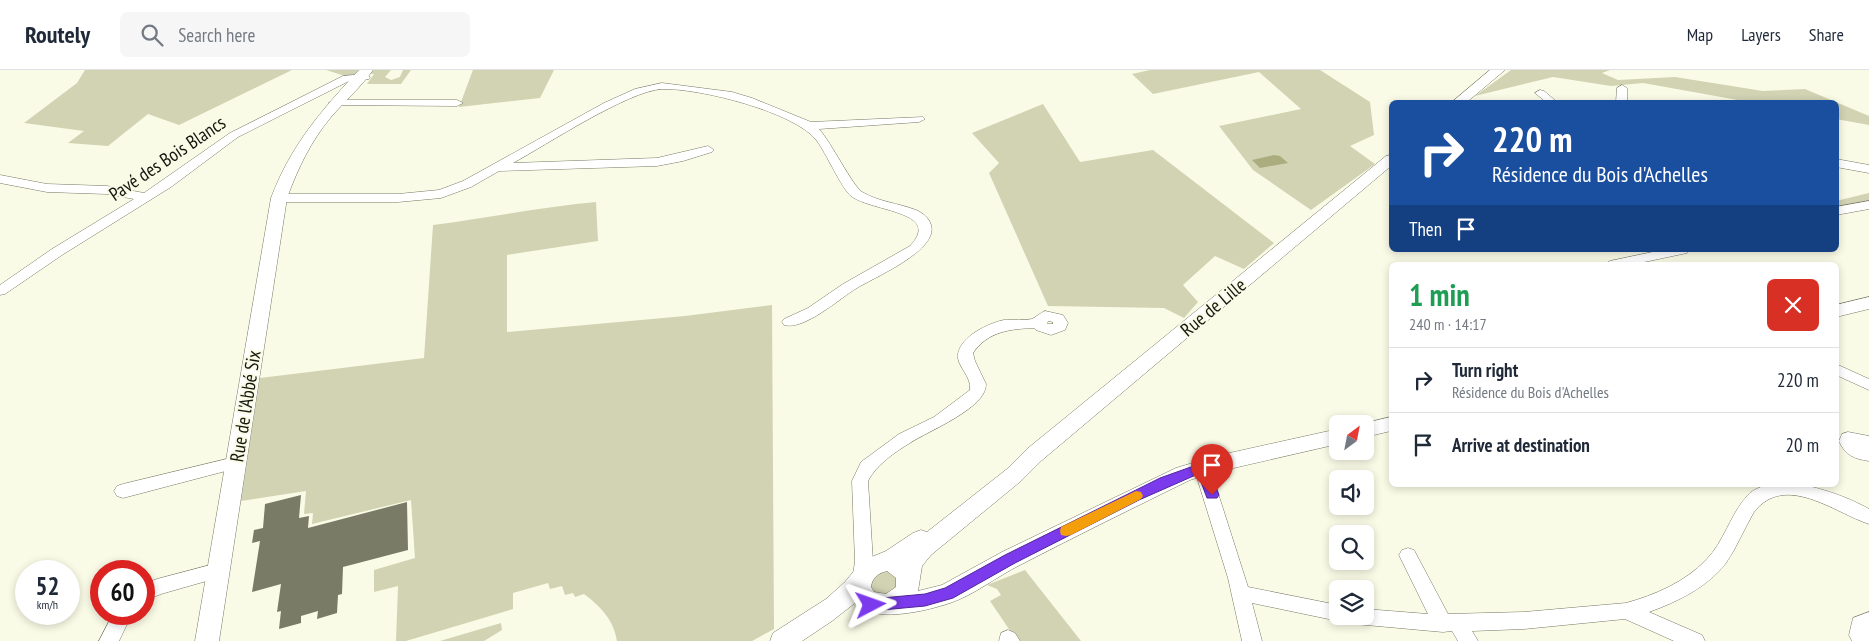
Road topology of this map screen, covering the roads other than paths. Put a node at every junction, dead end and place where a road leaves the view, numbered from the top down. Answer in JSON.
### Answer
{"nodes":[{"id":1,"x":1498,"y":70,"type":"edge"},
{"id":2,"x":365,"y":74,"type":"edge"},
{"id":3,"x":1622,"y":88,"type":"dead end"},
{"id":4,"x":1540,"y":93,"type":"dead end"},
{"id":5,"x":1461,"y":100,"type":"edge"},
{"id":6,"x":1549,"y":100,"type":"edge"},
{"id":7,"x":1622,"y":100,"type":"edge"},
{"id":8,"x":338,"y":104,"type":"junction"},
{"id":9,"x":457,"y":104,"type":"dead end"},
{"id":10,"x":919,"y":119,"type":"dead end"},
{"id":11,"x":810,"y":126,"type":"junction"},
{"id":12,"x":708,"y":150,"type":"dead end"},
{"id":13,"x":517,"y":156,"type":"junction"},
{"id":14,"x":1389,"y":161,"type":"edge"},
{"id":15,"x":1839,"y":163,"type":"edge"},
{"id":16,"x":538,"y":166,"type":"junction"},
{"id":17,"x":494,"y":169,"type":"junction"},
{"id":18,"x":1869,"y":169,"type":"edge"},
{"id":19,"x":0,"y":178,"type":"edge"},
{"id":20,"x":144,"y":197,"type":"junction"},
{"id":21,"x":280,"y":198,"type":"junction"},
{"id":22,"x":1869,"y":205,"type":"edge"},
{"id":23,"x":1839,"y":211,"type":"edge"},
{"id":24,"x":1672,"y":252,"type":"edge"},
{"id":25,"x":1624,"y":262,"type":"edge"},
{"id":26,"x":0,"y":290,"type":"edge"},
{"id":27,"x":1869,"y":303,"type":"edge"},
{"id":28,"x":1839,"y":310,"type":"edge"},
{"id":29,"x":789,"y":322,"type":"dead end"},
{"id":30,"x":1039,"y":323,"type":"dead end"},
{"id":31,"x":1839,"y":370,"type":"edge"},
{"id":32,"x":1869,"y":385,"type":"edge"},
{"id":33,"x":1389,"y":424,"type":"edge"},
{"id":34,"x":1374,"y":428,"type":"edge"},
{"id":35,"x":1329,"y":438,"type":"edge"},
{"id":36,"x":1869,"y":443,"type":"edge"},
{"id":37,"x":1034,"y":455,"type":"junction"},
{"id":38,"x":1869,"y":456,"type":"edge"},
{"id":39,"x":235,"y":463,"type":"junction"},
{"id":40,"x":1202,"y":468,"type":"junction"},
{"id":41,"x":123,"y":491,"type":"dead end"},
{"id":42,"x":1869,"y":517,"type":"edge"},
{"id":43,"x":1408,"y":555,"type":"dead end"},
{"id":44,"x":1010,"y":559,"type":"junction"},
{"id":45,"x":871,"y":570,"type":"junction"},
{"id":46,"x":218,"y":571,"type":"junction"},
{"id":47,"x":908,"y":578,"type":"junction"},
{"id":48,"x":155,"y":588,"type":"edge"},
{"id":49,"x":1241,"y":593,"type":"junction"},
{"id":50,"x":884,"y":604,"type":"junction"},
{"id":51,"x":1329,"y":611,"type":"edge"},
{"id":52,"x":1626,"y":611,"type":"junction"},
{"id":53,"x":1374,"y":618,"type":"edge"},
{"id":54,"x":1869,"y":620,"type":"edge"},
{"id":55,"x":117,"y":625,"type":"edge"},
{"id":56,"x":1456,"y":630,"type":"edge"},
{"id":57,"x":110,"y":641,"type":"edge"},
{"id":58,"x":207,"y":641,"type":"edge"},
{"id":59,"x":782,"y":641,"type":"edge"},
{"id":60,"x":795,"y":641,"type":"edge"},
{"id":61,"x":1252,"y":641,"type":"edge"},
{"id":62,"x":1696,"y":641,"type":"edge"},
{"id":63,"x":1862,"y":641,"type":"edge"}],
"edges":[{"from":1,"to":5,"type":"main road"},
{"from":2,"to":8,"type":"main road","name":"Rue de l'Abbé Six"},
{"from":2,"to":20,"type":"street","name":"Pavé des Bois Blancs"},
{"from":3,"to":7,"type":"street"},
{"from":4,"to":6,"type":"street"},
{"from":8,"to":9,"type":"street"},
{"from":8,"to":21,"type":"main road","name":"Rue de l'Abbé Six"},
{"from":10,"to":11,"type":"street"},
{"from":11,"to":13,"type":"street"},
{"from":11,"to":29,"type":"street"},
{"from":12,"to":16,"type":"street"},
{"from":13,"to":16,"type":"street"},
{"from":13,"to":17,"type":"street"},
{"from":14,"to":37,"type":"main road","name":"Rue de Lille"},
{"from":15,"to":18,"type":"street"},
{"from":16,"to":17,"type":"street"},
{"from":17,"to":21,"type":"street"},
{"from":19,"to":20,"type":"street"},
{"from":20,"to":26,"type":"street","name":"Pavé des Bois Blancs"},
{"from":21,"to":39,"type":"main road","name":"Rue de l'Abbé Six"},
{"from":22,"to":23,"type":"street"},
{"from":24,"to":25,"type":"street"},
{"from":27,"to":28,"type":"main road"},
{"from":30,"to":45,"type":"street"},
{"from":31,"to":32,"type":"street"},
{"from":33,"to":34,"type":"main road"},
{"from":35,"to":40,"type":"main road"},
{"from":36,"to":38,"type":"street"},
{"from":37,"to":45,"type":"main road","name":"Rue de Lille"},
{"from":37,"to":47,"type":"main road","name":"Rue de Lille"},
{"from":39,"to":41,"type":"street"},
{"from":39,"to":46,"type":"main road","name":"Rue de l'Abbé Six"},
{"from":40,"to":44,"type":"main road"},
{"from":40,"to":49,"type":"street"},
{"from":42,"to":52,"type":"street"},
{"from":43,"to":56,"type":"street"},
{"from":44,"to":47,"type":"main road"},
{"from":44,"to":50,"type":"main road"},
{"from":45,"to":47,"type":"main road"},
{"from":45,"to":50,"type":"main road"},
{"from":45,"to":59,"type":"main road","name":"Rue de Lille"},
{"from":46,"to":48,"type":"street"},
{"from":46,"to":58,"type":"main road","name":"Rue de l'Abbé Six"},
{"from":47,"to":50,"type":"main road"},
{"from":49,"to":51,"type":"street"},
{"from":49,"to":61,"type":"street"},
{"from":50,"to":60,"type":"main road"},
{"from":52,"to":56,"type":"street"},
{"from":52,"to":62,"type":"street"},
{"from":53,"to":56,"type":"street"},
{"from":54,"to":63,"type":"street"},
{"from":55,"to":57,"type":"street"}]}
